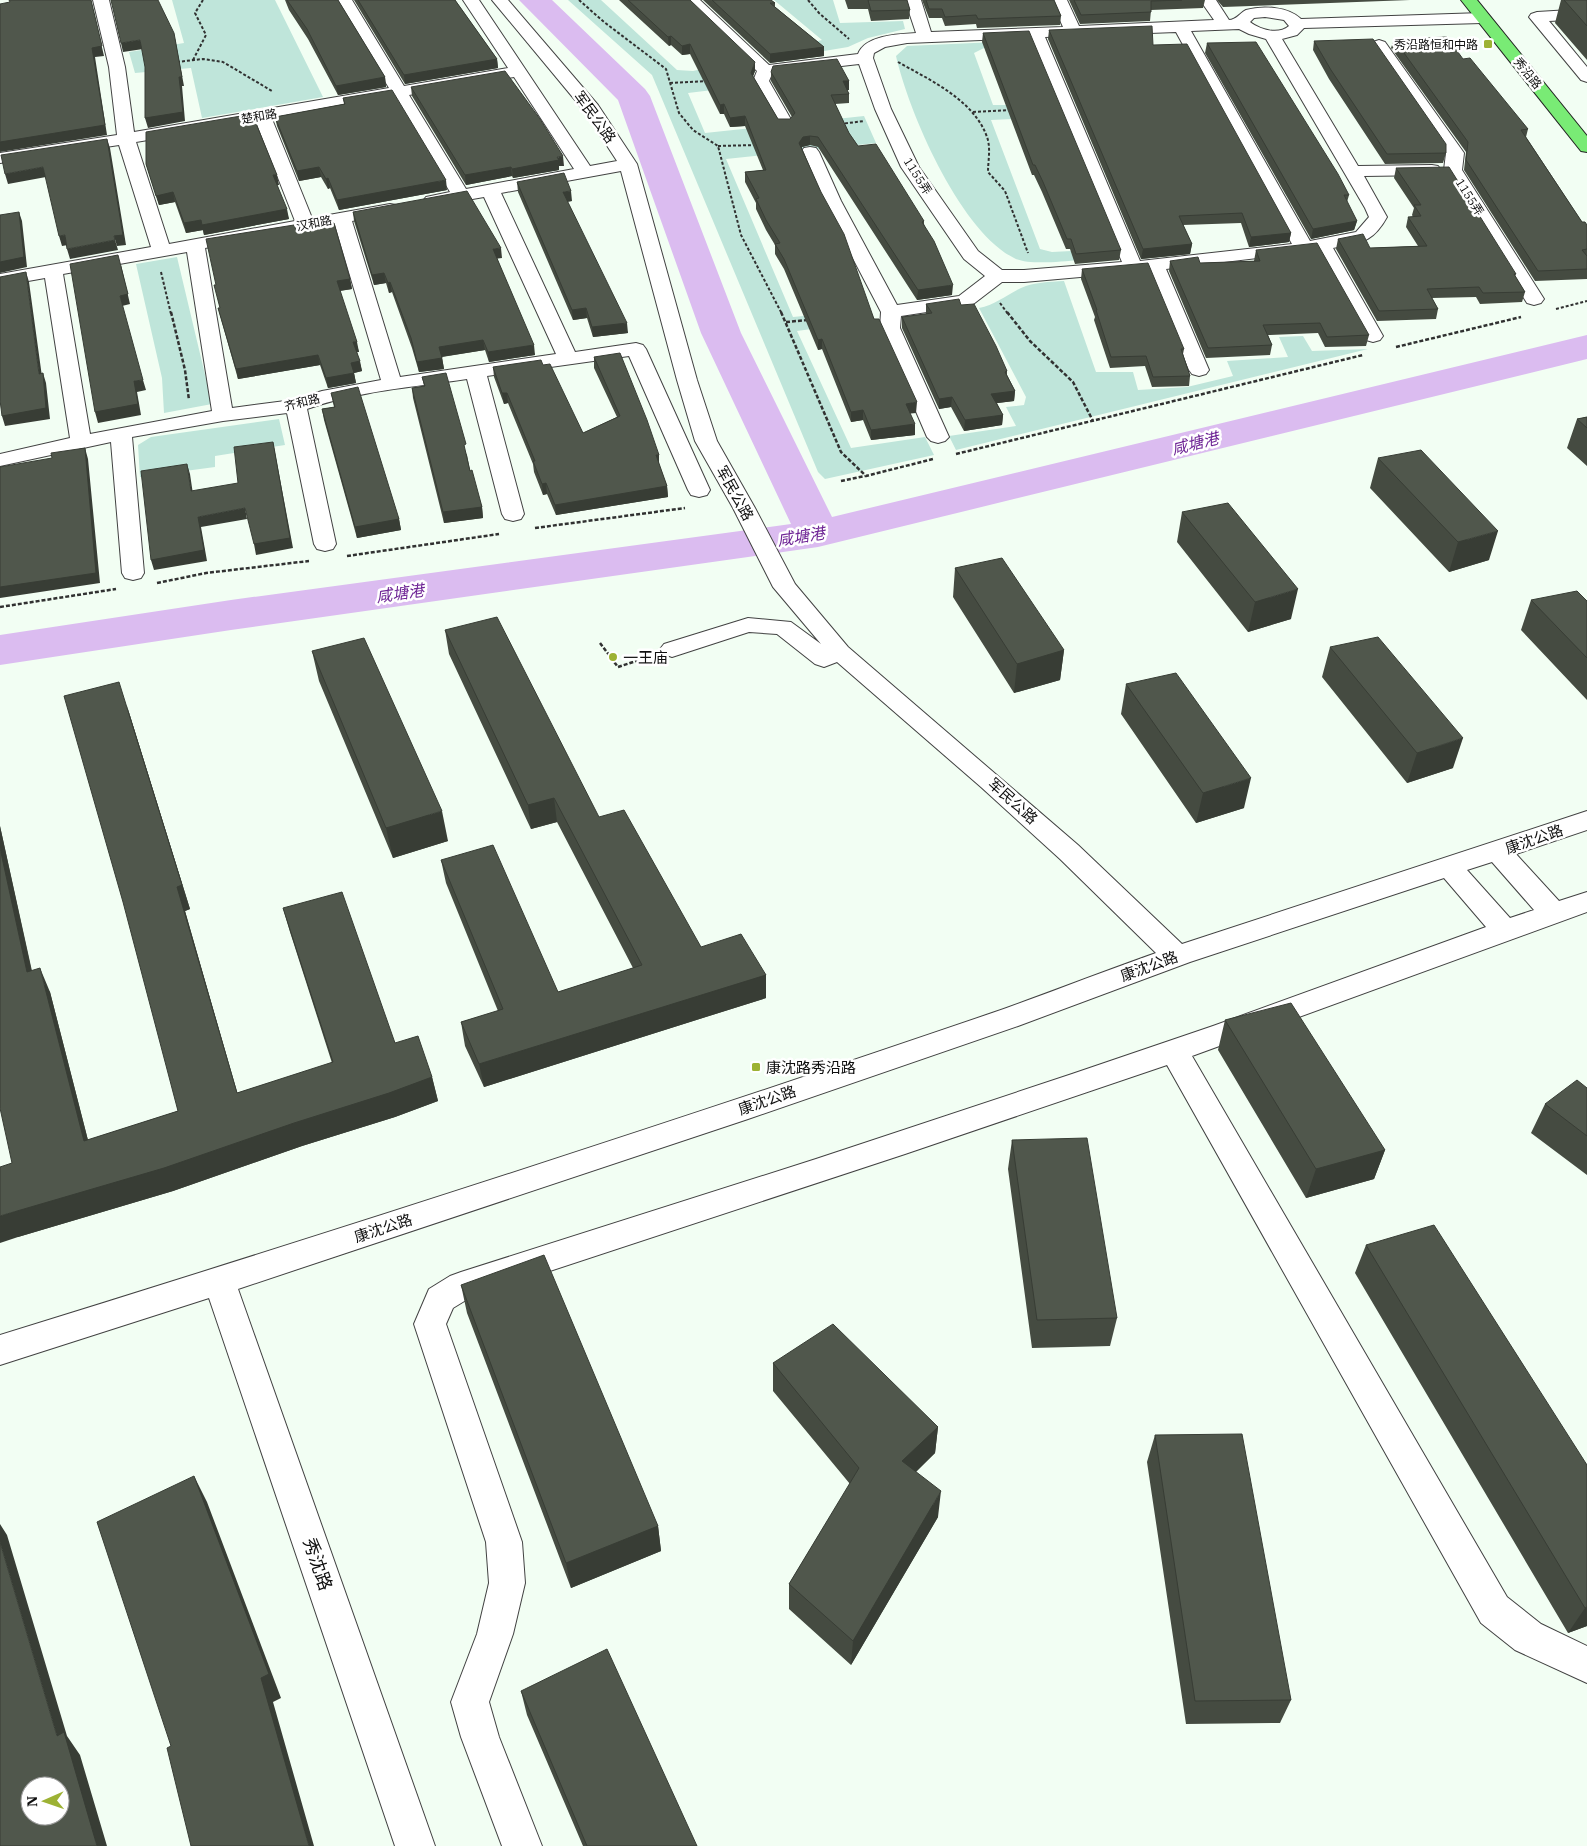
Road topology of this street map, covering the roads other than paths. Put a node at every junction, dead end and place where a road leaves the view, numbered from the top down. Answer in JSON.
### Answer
{"nodes":[{"id":1,"x":101,"y":0,"type":"edge"},
{"id":2,"x":344,"y":0,"type":"edge"},
{"id":3,"x":470,"y":0,"type":"edge"},
{"id":4,"x":500,"y":0,"type":"edge"},
{"id":5,"x":691,"y":0,"type":"edge"},
{"id":6,"x":913,"y":0,"type":"edge"},
{"id":7,"x":1059,"y":0,"type":"edge"},
{"id":8,"x":1208,"y":0,"type":"edge"},
{"id":9,"x":1469,"y":0,"type":"edge"},
{"id":10,"x":1356,"y":7,"type":"dead end"},
{"id":11,"x":1587,"y":14,"type":"edge"},
{"id":12,"x":1482,"y":18,"type":"junction"},
{"id":13,"x":1366,"y":21,"type":"junction"},
{"id":14,"x":1242,"y":24,"type":"junction"},
{"id":15,"x":1297,"y":24,"type":"junction"},
{"id":16,"x":1225,"y":25,"type":"junction"},
{"id":17,"x":1181,"y":27,"type":"junction"},
{"id":18,"x":1073,"y":31,"type":"junction"},
{"id":19,"x":1035,"y":33,"type":"junction"},
{"id":20,"x":1272,"y":35,"type":"junction"},
{"id":21,"x":925,"y":37,"type":"junction"},
{"id":22,"x":1379,"y":45,"type":"edge"},
{"id":23,"x":868,"y":53,"type":"junction"},
{"id":24,"x":765,"y":70,"type":"junction"},
{"id":25,"x":518,"y":71,"type":"junction"},
{"id":26,"x":1587,"y":77,"type":"edge"},
{"id":27,"x":398,"y":91,"type":"junction"},
{"id":28,"x":262,"y":116,"type":"junction"},
{"id":29,"x":784,"y":123,"type":"edge"},
{"id":30,"x":126,"y":139,"type":"junction"},
{"id":31,"x":1587,"y":147,"type":"edge"},
{"id":32,"x":810,"y":152,"type":"edge"},
{"id":33,"x":0,"y":158,"type":"edge"},
{"id":34,"x":628,"y":164,"type":"junction"},
{"id":35,"x":1453,"y":170,"type":"junction"},
{"id":36,"x":1353,"y":171,"type":"junction"},
{"id":37,"x":585,"y":172,"type":"junction"},
{"id":38,"x":490,"y":190,"type":"junction"},
{"id":39,"x":461,"y":195,"type":"junction"},
{"id":40,"x":342,"y":218,"type":"junction"},
{"id":41,"x":306,"y":225,"type":"junction"},
{"id":42,"x":195,"y":245,"type":"junction"},
{"id":43,"x":1313,"y":246,"type":"junction"},
{"id":44,"x":159,"y":251,"type":"junction"},
{"id":45,"x":1155,"y":266,"type":"junction"},
{"id":46,"x":1133,"y":267,"type":"junction"},
{"id":47,"x":53,"y":270,"type":"junction"},
{"id":48,"x":1,"y":275,"type":"edge"},
{"id":49,"x":997,"y":276,"type":"junction"},
{"id":50,"x":1534,"y":299,"type":"dead end"},
{"id":51,"x":891,"y":312,"type":"junction"},
{"id":52,"x":1372,"y":336,"type":"dead end"},
{"id":53,"x":568,"y":358,"type":"junction"},
{"id":54,"x":1199,"y":370,"type":"dead end"},
{"id":55,"x":476,"y":373,"type":"junction"},
{"id":56,"x":392,"y":384,"type":"junction"},
{"id":57,"x":296,"y":406,"type":"junction"},
{"id":58,"x":223,"y":415,"type":"junction"},
{"id":59,"x":121,"y":433,"type":"junction"},
{"id":60,"x":938,"y":437,"type":"dead end"},
{"id":61,"x":82,"y":442,"type":"junction"},
{"id":62,"x":0,"y":460,"type":"edge"},
{"id":63,"x":699,"y":490,"type":"road end"},
{"id":64,"x":514,"y":514,"type":"dead end"},
{"id":65,"x":326,"y":554,"type":"road end"},
{"id":66,"x":134,"y":582,"type":"road end"},
{"id":67,"x":672,"y":649,"type":"road end"},
{"id":68,"x":840,"y":652,"type":"junction"},
{"id":69,"x":1587,"y":820,"type":"edge"},
{"id":70,"x":1498,"y":851,"type":"junction"},
{"id":71,"x":1450,"y":868,"type":"junction"},
{"id":72,"x":1587,"y":902,"type":"edge"},
{"id":73,"x":1553,"y":913,"type":"junction"},
{"id":74,"x":1504,"y":929,"type":"junction"},
{"id":75,"x":1177,"y":956,"type":"junction"},
{"id":76,"x":1174,"y":1051,"type":"junction"},
{"id":77,"x":220,"y":1282,"type":"junction"},
{"id":78,"x":0,"y":1350,"type":"edge"},
{"id":79,"x":1587,"y":1665,"type":"edge"},
{"id":80,"x":415,"y":1846,"type":"edge"},
{"id":81,"x":522,"y":1846,"type":"edge"}],
"edges":[{"from":1,"to":30,"type":"street"},
{"from":2,"to":27,"type":"street"},
{"from":3,"to":25,"type":"street"},
{"from":4,"to":34,"type":"street","name":"军民公路"},
{"from":5,"to":24,"type":"street"},
{"from":6,"to":21,"type":"street"},
{"from":7,"to":18,"type":"street"},
{"from":8,"to":16,"type":"street"},
{"from":9,"to":12,"type":"main road","name":"秀沿路"},
{"from":10,"to":13,"type":"street"},
{"from":11,"to":26,"type":"street"},
{"from":12,"to":13,"type":"street"},
{"from":12,"to":31,"type":"main road","name":"秀沿路"},
{"from":13,"to":15,"type":"street"},
{"from":14,"to":15,"type":"street"},
{"from":14,"to":16,"type":"street"},
{"from":14,"to":20,"type":"street"},
{"from":15,"to":20,"type":"street"},
{"from":16,"to":17,"type":"street"},
{"from":17,"to":18,"type":"street"},
{"from":17,"to":43,"type":"street"},
{"from":18,"to":19,"type":"street"},
{"from":19,"to":21,"type":"street"},
{"from":19,"to":46,"type":"street"},
{"from":20,"to":36,"type":"street"},
{"from":21,"to":23,"type":"street"},
{"from":22,"to":35,"type":"street","name":"1155弄"},
{"from":23,"to":24,"type":"street"},
{"from":23,"to":49,"type":"street","name":"1155弄"},
{"from":24,"to":29,"type":"street"},
{"from":25,"to":27,"type":"street","name":"楚和路"},
{"from":25,"to":37,"type":"street"},
{"from":27,"to":28,"type":"street","name":"楚和路"},
{"from":27,"to":39,"type":"street"},
{"from":28,"to":30,"type":"street","name":"楚和路"},
{"from":28,"to":41,"type":"street"},
{"from":30,"to":33,"type":"street","name":"楚和路"},
{"from":30,"to":44,"type":"street"},
{"from":32,"to":51,"type":"street"},
{"from":34,"to":37,"type":"street","name":"汉和路"},
{"from":34,"to":68,"type":"street","name":"军民公路"},
{"from":35,"to":36,"type":"street"},
{"from":35,"to":50,"type":"street","name":"1155弄"},
{"from":36,"to":43,"type":"street"},
{"from":37,"to":38,"type":"street","name":"汉和路"},
{"from":38,"to":39,"type":"street","name":"汉和路"},
{"from":38,"to":53,"type":"street"},
{"from":39,"to":40,"type":"street","name":"汉和路"},
{"from":40,"to":41,"type":"street","name":"汉和路"},
{"from":40,"to":56,"type":"street"},
{"from":41,"to":42,"type":"street","name":"汉和路"},
{"from":42,"to":44,"type":"street","name":"汉和路"},
{"from":42,"to":58,"type":"street"},
{"from":43,"to":45,"type":"street"},
{"from":43,"to":52,"type":"street"},
{"from":44,"to":47,"type":"street","name":"汉和路"},
{"from":45,"to":46,"type":"street"},
{"from":45,"to":54,"type":"street"},
{"from":46,"to":49,"type":"street"},
{"from":47,"to":48,"type":"street","name":"汉和路"},
{"from":47,"to":61,"type":"street"},
{"from":49,"to":51,"type":"street"},
{"from":51,"to":60,"type":"street"},
{"from":53,"to":55,"type":"street","name":"齐和路"},
{"from":53,"to":63,"type":"street","name":"齐和路"},
{"from":55,"to":56,"type":"street","name":"齐和路"},
{"from":55,"to":64,"type":"street"},
{"from":56,"to":57,"type":"street","name":"齐和路"},
{"from":57,"to":58,"type":"street","name":"齐和路"},
{"from":57,"to":65,"type":"street"},
{"from":58,"to":59,"type":"street","name":"齐和路"},
{"from":59,"to":61,"type":"street","name":"齐和路"},
{"from":59,"to":66,"type":"street"},
{"from":61,"to":62,"type":"street","name":"齐和路"},
{"from":67,"to":68,"type":"street"},
{"from":68,"to":75,"type":"street","name":"军民公路"},
{"from":69,"to":70,"type":"street","name":"康沈公路"},
{"from":70,"to":71,"type":"street","name":"康沈公路"},
{"from":70,"to":73,"type":"street"},
{"from":71,"to":74,"type":"street"},
{"from":71,"to":75,"type":"street","name":"康沈公路"},
{"from":72,"to":73,"type":"street"},
{"from":73,"to":74,"type":"street"},
{"from":74,"to":76,"type":"street"},
{"from":75,"to":77,"type":"street","name":"康沈公路"},
{"from":76,"to":79,"type":"street"},
{"from":76,"to":81,"type":"street"},
{"from":77,"to":78,"type":"street","name":"康沈公路"},
{"from":77,"to":80,"type":"street","name":"秀沈路"}]}
